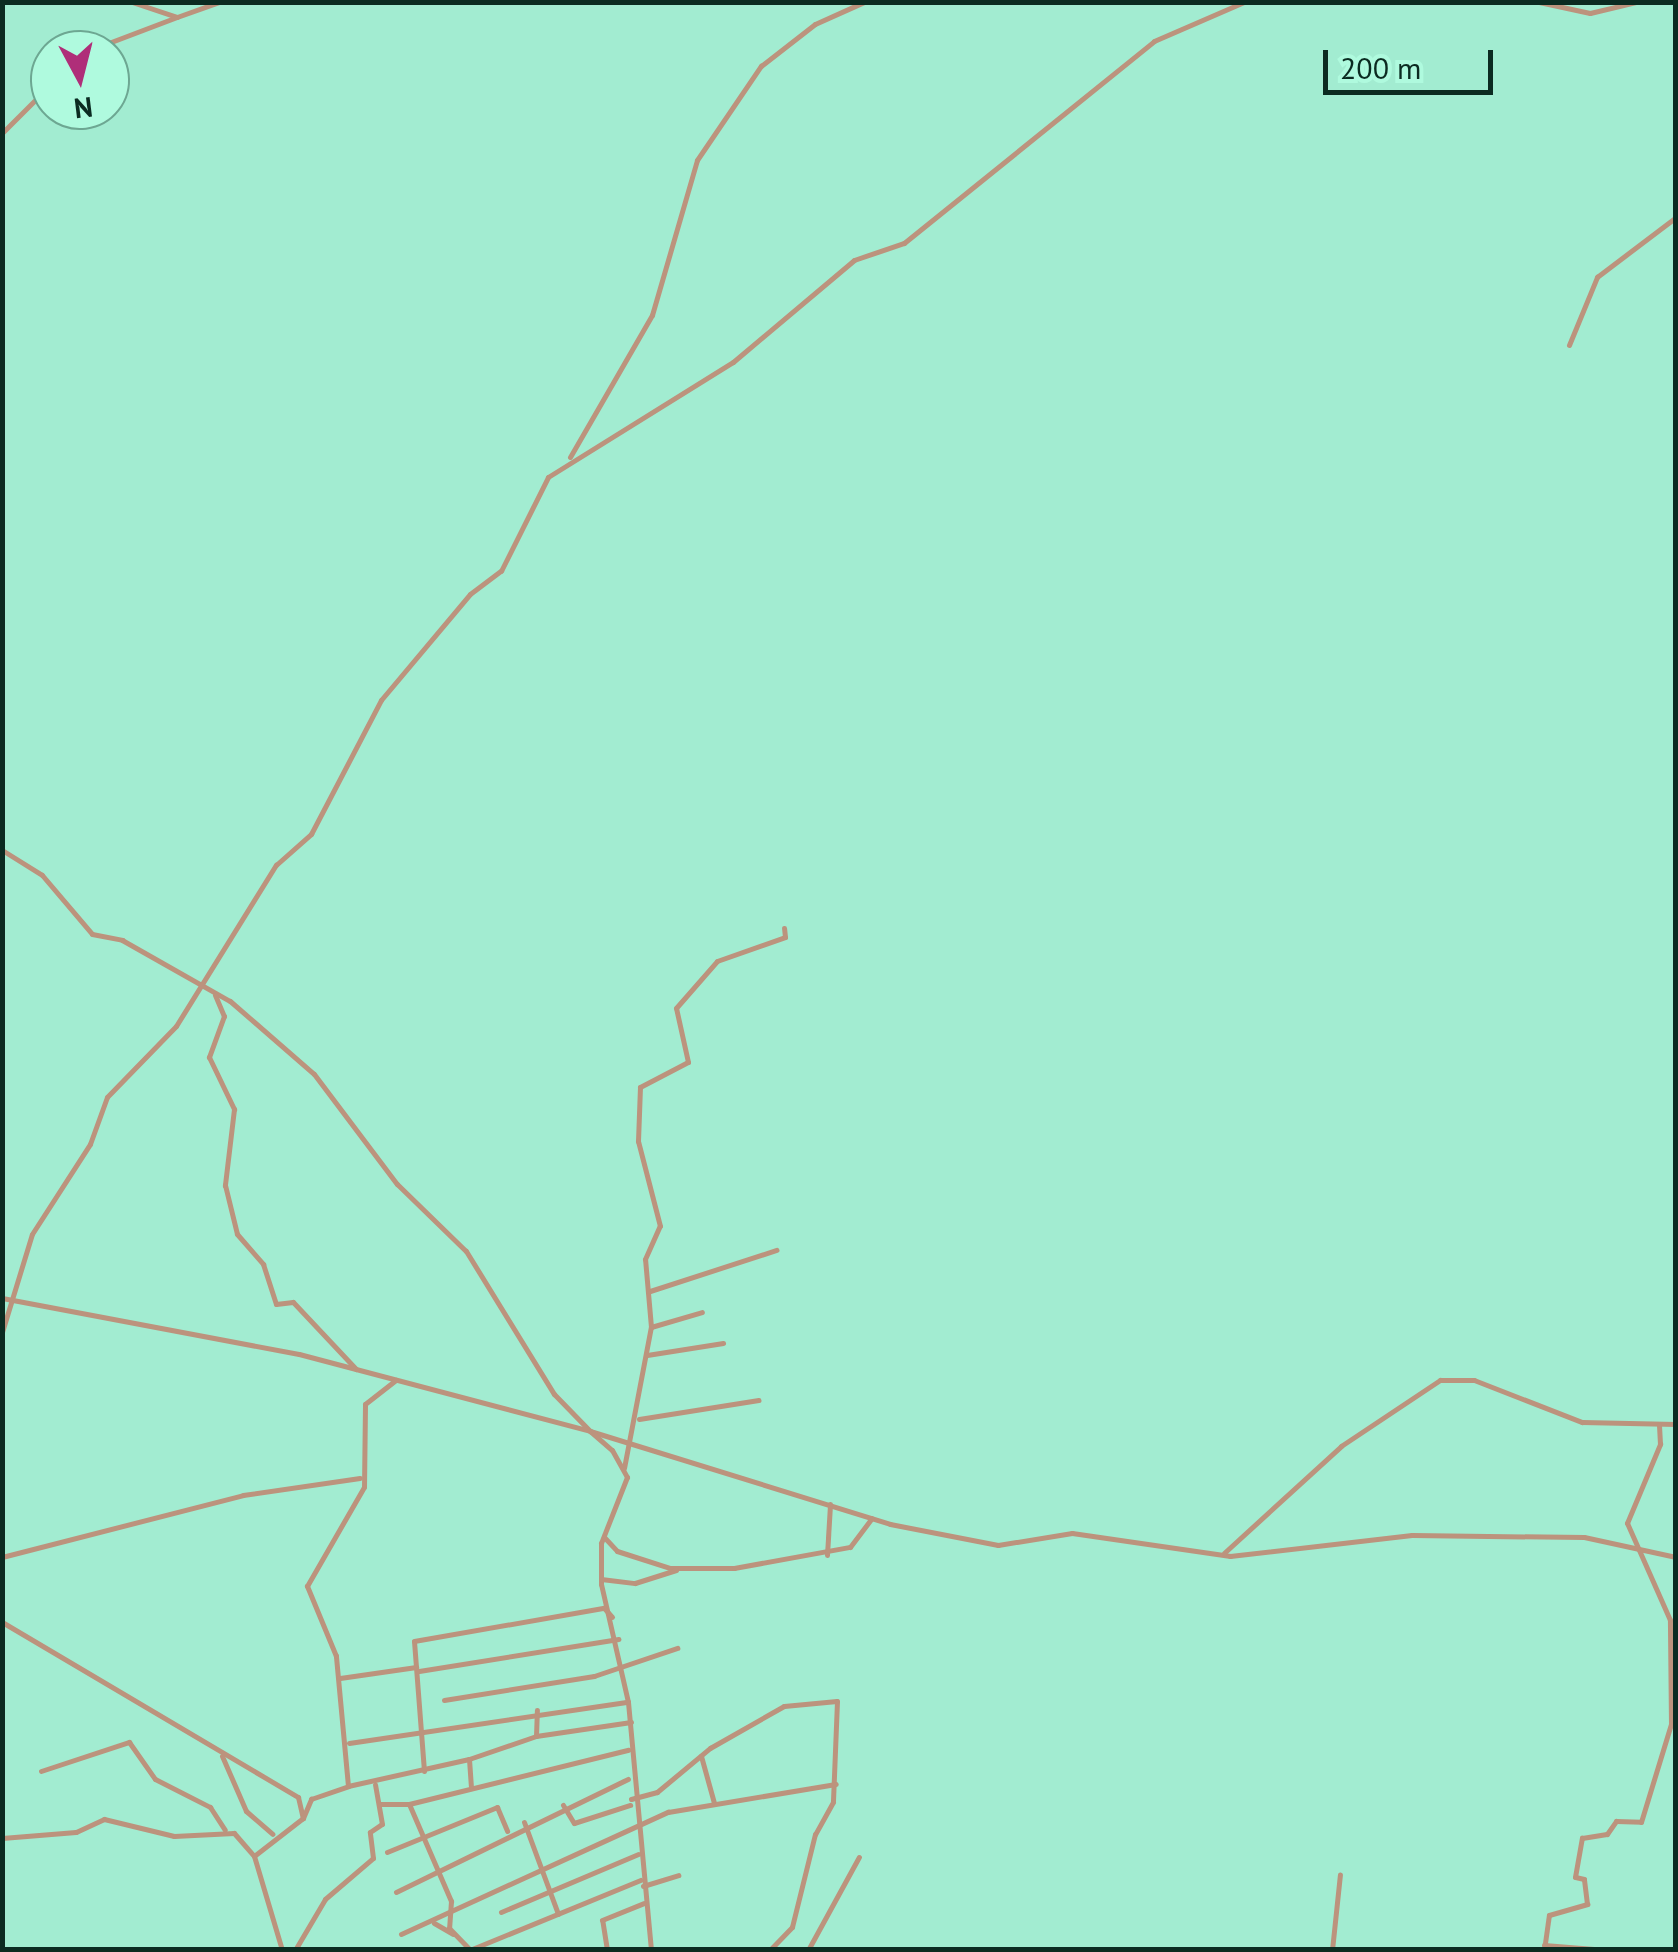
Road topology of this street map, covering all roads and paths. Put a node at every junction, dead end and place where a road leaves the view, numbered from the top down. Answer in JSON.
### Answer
{"nodes":[{"id":1,"x":132,"y":2,"type":"edge"},
{"id":2,"x":219,"y":2,"type":"edge"},
{"id":3,"x":722,"y":2,"type":"edge"},
{"id":4,"x":744,"y":2,"type":"edge"},
{"id":5,"x":864,"y":2,"type":"edge"},
{"id":6,"x":1244,"y":2,"type":"edge"},
{"id":7,"x":1539,"y":2,"type":"edge"},
{"id":8,"x":1636,"y":2,"type":"edge"},
{"id":9,"x":178,"y":17,"type":"junction"},
{"id":10,"x":130,"y":35,"type":"edge"},
{"id":11,"x":30,"y":105,"type":"edge"},
{"id":12,"x":2,"y":133,"type":"edge"},
{"id":13,"x":1676,"y":217,"type":"edge"},
{"id":14,"x":1569,"y":345,"type":"dead end"},
{"id":15,"x":568,"y":460,"type":"junction"},
{"id":16,"x":2,"y":850,"type":"edge"},
{"id":17,"x":784,"y":928,"type":"dead end"},
{"id":18,"x":194,"y":988,"type":"junction"},
{"id":19,"x":216,"y":995,"type":"junction"},
{"id":20,"x":776,"y":1250,"type":"dead end"},
{"id":21,"x":650,"y":1291,"type":"junction"},
{"id":22,"x":2,"y":1298,"type":"edge"},
{"id":23,"x":11,"y":1300,"type":"junction"},
{"id":24,"x":702,"y":1312,"type":"dead end"},
{"id":25,"x":651,"y":1327,"type":"junction"},
{"id":26,"x":2,"y":1332,"type":"edge"},
{"id":27,"x":723,"y":1343,"type":"dead end"},
{"id":28,"x":647,"y":1355,"type":"junction"},
{"id":29,"x":356,"y":1369,"type":"junction"},
{"id":30,"x":397,"y":1380,"type":"junction"},
{"id":31,"x":759,"y":1400,"type":"dead end"},
{"id":32,"x":640,"y":1419,"type":"junction"},
{"id":33,"x":1676,"y":1424,"type":"edge"},
{"id":34,"x":1659,"y":1425,"type":"junction"},
{"id":35,"x":590,"y":1430,"type":"junction"},
{"id":36,"x":633,"y":1442,"type":"junction"},
{"id":37,"x":624,"y":1468,"type":"junction"},
{"id":38,"x":360,"y":1478,"type":"junction"},
{"id":39,"x":830,"y":1504,"type":"junction"},
{"id":40,"x":872,"y":1518,"type":"junction"},
{"id":41,"x":603,"y":1536,"type":"junction"},
{"id":42,"x":1644,"y":1546,"type":"junction"},
{"id":43,"x":1224,"y":1553,"type":"junction"},
{"id":44,"x":827,"y":1555,"type":"junction"},
{"id":45,"x":1676,"y":1556,"type":"edge"},
{"id":46,"x":2,"y":1557,"type":"edge"},
{"id":47,"x":679,"y":1569,"type":"junction"},
{"id":48,"x":601,"y":1579,"type":"junction"},
{"id":49,"x":614,"y":1620,"type":"junction"},
{"id":50,"x":2,"y":1622,"type":"edge"},
{"id":51,"x":618,"y":1639,"type":"junction"},
{"id":52,"x":677,"y":1648,"type":"dead end"},
{"id":53,"x":435,"y":1665,"type":"dead end"},
{"id":54,"x":416,"y":1666,"type":"junction"},
{"id":55,"x":622,"y":1668,"type":"junction"},
{"id":56,"x":340,"y":1678,"type":"junction"},
{"id":57,"x":420,"y":1698,"type":"junction"},
{"id":58,"x":444,"y":1700,"type":"dead end"},
{"id":59,"x":628,"y":1702,"type":"junction"},
{"id":60,"x":537,"y":1710,"type":"junction"},
{"id":61,"x":630,"y":1722,"type":"junction"},
{"id":62,"x":423,"y":1730,"type":"junction"},
{"id":63,"x":536,"y":1736,"type":"junction"},
{"id":64,"x":348,"y":1744,"type":"junction"},
{"id":65,"x":628,"y":1750,"type":"junction"},
{"id":66,"x":222,"y":1756,"type":"junction"},
{"id":67,"x":701,"y":1756,"type":"junction"},
{"id":68,"x":469,"y":1759,"type":"junction"},
{"id":69,"x":41,"y":1771,"type":"dead end"},
{"id":70,"x":352,"y":1771,"type":"junction"},
{"id":71,"x":424,"y":1771,"type":"junction"},
{"id":72,"x":628,"y":1779,"type":"junction"},
{"id":73,"x":364,"y":1783,"type":"junction"},
{"id":74,"x":836,"y":1784,"type":"junction"},
{"id":75,"x":348,"y":1786,"type":"junction"},
{"id":76,"x":471,"y":1786,"type":"junction"},
{"id":77,"x":631,"y":1802,"type":"junction"},
{"id":78,"x":378,"y":1803,"type":"junction"},
{"id":79,"x":714,"y":1803,"type":"junction"},
{"id":80,"x":409,"y":1804,"type":"junction"},
{"id":81,"x":563,"y":1804,"type":"junction"},
{"id":82,"x":304,"y":1818,"type":"junction"},
{"id":83,"x":524,"y":1822,"type":"junction"},
{"id":84,"x":638,"y":1826,"type":"junction"},
{"id":85,"x":225,"y":1830,"type":"junction"},
{"id":86,"x":507,"y":1831,"type":"junction"},
{"id":87,"x":272,"y":1834,"type":"junction"},
{"id":88,"x":415,"y":1836,"type":"junction"},
{"id":89,"x":2,"y":1838,"type":"edge"},
{"id":90,"x":388,"y":1852,"type":"dead end"},
{"id":91,"x":638,"y":1854,"type":"junction"},
{"id":92,"x":254,"y":1856,"type":"junction"},
{"id":93,"x":859,"y":1856,"type":"dead end"},
{"id":94,"x":542,"y":1867,"type":"junction"},
{"id":95,"x":436,"y":1870,"type":"junction"},
{"id":96,"x":1340,"y":1874,"type":"dead end"},
{"id":97,"x":678,"y":1875,"type":"dead end"},
{"id":98,"x":640,"y":1880,"type":"junction"},
{"id":99,"x":549,"y":1889,"type":"junction"},
{"id":100,"x":642,"y":1889,"type":"junction"},
{"id":101,"x":396,"y":1892,"type":"dead end"},
{"id":102,"x":644,"y":1902,"type":"junction"},
{"id":103,"x":501,"y":1912,"type":"dead end"},
{"id":104,"x":558,"y":1914,"type":"junction"},
{"id":105,"x":444,"y":1916,"type":"junction"},
{"id":106,"x":434,"y":1922,"type":"junction"},
{"id":107,"x":401,"y":1934,"type":"dead end"},
{"id":108,"x":460,"y":1937,"type":"junction"},
{"id":109,"x":1544,"y":1947,"type":"edge"},
{"id":110,"x":1594,"y":1949,"type":"edge"},
{"id":111,"x":282,"y":1950,"type":"edge"},
{"id":112,"x":295,"y":1950,"type":"edge"},
{"id":113,"x":470,"y":1950,"type":"edge"},
{"id":114,"x":607,"y":1950,"type":"edge"},
{"id":115,"x":650,"y":1950,"type":"edge"},
{"id":116,"x":770,"y":1950,"type":"edge"},
{"id":117,"x":808,"y":1950,"type":"edge"},
{"id":118,"x":1332,"y":1950,"type":"edge"}],
"edges":[{"from":1,"to":9,"type":"street"},
{"from":2,"to":9,"type":"street"},
{"from":3,"to":4,"type":"street"},
{"from":5,"to":15,"type":"street"},
{"from":6,"to":15,"type":"street"},
{"from":7,"to":8,"type":"street"},
{"from":9,"to":10,"type":"street"},
{"from":11,"to":12,"type":"street"},
{"from":13,"to":14,"type":"street"},
{"from":15,"to":18,"type":"street"},
{"from":16,"to":18,"type":"street"},
{"from":17,"to":21,"type":"street"},
{"from":18,"to":19,"type":"street"},
{"from":18,"to":23,"type":"street"},
{"from":19,"to":29,"type":"street"},
{"from":19,"to":35,"type":"street"},
{"from":20,"to":21,"type":"street"},
{"from":21,"to":25,"type":"street"},
{"from":22,"to":23,"type":"street"},
{"from":23,"to":26,"type":"street"},
{"from":23,"to":29,"type":"street"},
{"from":24,"to":25,"type":"street"},
{"from":25,"to":28,"type":"street"},
{"from":27,"to":28,"type":"street"},
{"from":28,"to":32,"type":"street"},
{"from":29,"to":30,"type":"street"},
{"from":30,"to":35,"type":"street"},
{"from":30,"to":38,"type":"street"},
{"from":31,"to":32,"type":"street"},
{"from":32,"to":36,"type":"street"},
{"from":33,"to":34,"type":"street"},
{"from":34,"to":42,"type":"street"},
{"from":34,"to":43,"type":"street"},
{"from":35,"to":36,"type":"street"},
{"from":35,"to":37,"type":"street"},
{"from":36,"to":37,"type":"street"},
{"from":36,"to":39,"type":"street"},
{"from":37,"to":41,"type":"street"},
{"from":38,"to":46,"type":"street"},
{"from":38,"to":56,"type":"street"},
{"from":39,"to":40,"type":"street"},
{"from":39,"to":44,"type":"street"},
{"from":40,"to":43,"type":"street"},
{"from":40,"to":44,"type":"street"},
{"from":41,"to":47,"type":"street"},
{"from":41,"to":48,"type":"street"},
{"from":42,"to":43,"type":"street"},
{"from":42,"to":45,"type":"street"},
{"from":42,"to":109,"type":"street"},
{"from":44,"to":47,"type":"street"},
{"from":47,"to":48,"type":"street"},
{"from":48,"to":49,"type":"street"},
{"from":49,"to":51,"type":"street"},
{"from":49,"to":54,"type":"street"},
{"from":50,"to":66,"type":"street"},
{"from":51,"to":55,"type":"street"},
{"from":51,"to":57,"type":"street"},
{"from":52,"to":55,"type":"street"},
{"from":53,"to":54,"type":"street"},
{"from":54,"to":56,"type":"street"},
{"from":54,"to":57,"type":"street"},
{"from":55,"to":58,"type":"street"},
{"from":55,"to":59,"type":"street"},
{"from":56,"to":64,"type":"street"},
{"from":57,"to":62,"type":"street"},
{"from":59,"to":60,"type":"street"},
{"from":59,"to":61,"type":"street"},
{"from":60,"to":62,"type":"street"},
{"from":60,"to":63,"type":"street"},
{"from":61,"to":63,"type":"street"},
{"from":61,"to":65,"type":"street"},
{"from":62,"to":64,"type":"street"},
{"from":62,"to":71,"type":"street"},
{"from":63,"to":68,"type":"street"},
{"from":64,"to":70,"type":"street"},
{"from":65,"to":72,"type":"street"},
{"from":65,"to":76,"type":"street"},
{"from":66,"to":82,"type":"street"},
{"from":66,"to":87,"type":"street"},
{"from":67,"to":74,"type":"street"},
{"from":67,"to":77,"type":"street"},
{"from":67,"to":79,"type":"street"},
{"from":68,"to":71,"type":"street"},
{"from":68,"to":76,"type":"street"},
{"from":69,"to":85,"type":"street"},
{"from":70,"to":73,"type":"street"},
{"from":70,"to":75,"type":"street"},
{"from":71,"to":73,"type":"street"},
{"from":72,"to":77,"type":"street"},
{"from":72,"to":81,"type":"street"},
{"from":73,"to":75,"type":"street"},
{"from":73,"to":78,"type":"street"},
{"from":74,"to":79,"type":"street"},
{"from":74,"to":116,"type":"street"},
{"from":75,"to":82,"type":"street"},
{"from":76,"to":80,"type":"street"},
{"from":77,"to":81,"type":"street"},
{"from":77,"to":84,"type":"street"},
{"from":78,"to":80,"type":"street"},
{"from":78,"to":112,"type":"street"},
{"from":79,"to":84,"type":"street"},
{"from":80,"to":88,"type":"street"},
{"from":81,"to":83,"type":"street"},
{"from":82,"to":87,"type":"street"},
{"from":83,"to":86,"type":"street"},
{"from":83,"to":94,"type":"street"},
{"from":84,"to":91,"type":"street"},
{"from":84,"to":94,"type":"street"},
{"from":85,"to":89,"type":"street"},
{"from":85,"to":92,"type":"street"},
{"from":86,"to":88,"type":"street"},
{"from":86,"to":95,"type":"street"},
{"from":87,"to":92,"type":"street"},
{"from":88,"to":90,"type":"street"},
{"from":88,"to":95,"type":"street"},
{"from":91,"to":98,"type":"street"},
{"from":91,"to":99,"type":"street"},
{"from":92,"to":111,"type":"street"},
{"from":93,"to":117,"type":"street"},
{"from":94,"to":99,"type":"street"},
{"from":94,"to":105,"type":"street"},
{"from":95,"to":101,"type":"street"},
{"from":95,"to":105,"type":"street"},
{"from":96,"to":118,"type":"street"},
{"from":97,"to":100,"type":"street"},
{"from":98,"to":100,"type":"street"},
{"from":98,"to":104,"type":"street"},
{"from":99,"to":103,"type":"street"},
{"from":99,"to":104,"type":"street"},
{"from":100,"to":102,"type":"street"},
{"from":102,"to":114,"type":"street"},
{"from":102,"to":115,"type":"street"},
{"from":104,"to":113,"type":"street"},
{"from":105,"to":106,"type":"street"},
{"from":105,"to":108,"type":"street"},
{"from":106,"to":107,"type":"street"},
{"from":106,"to":108,"type":"street"},
{"from":108,"to":113,"type":"street"},
{"from":109,"to":110,"type":"street"}]}
